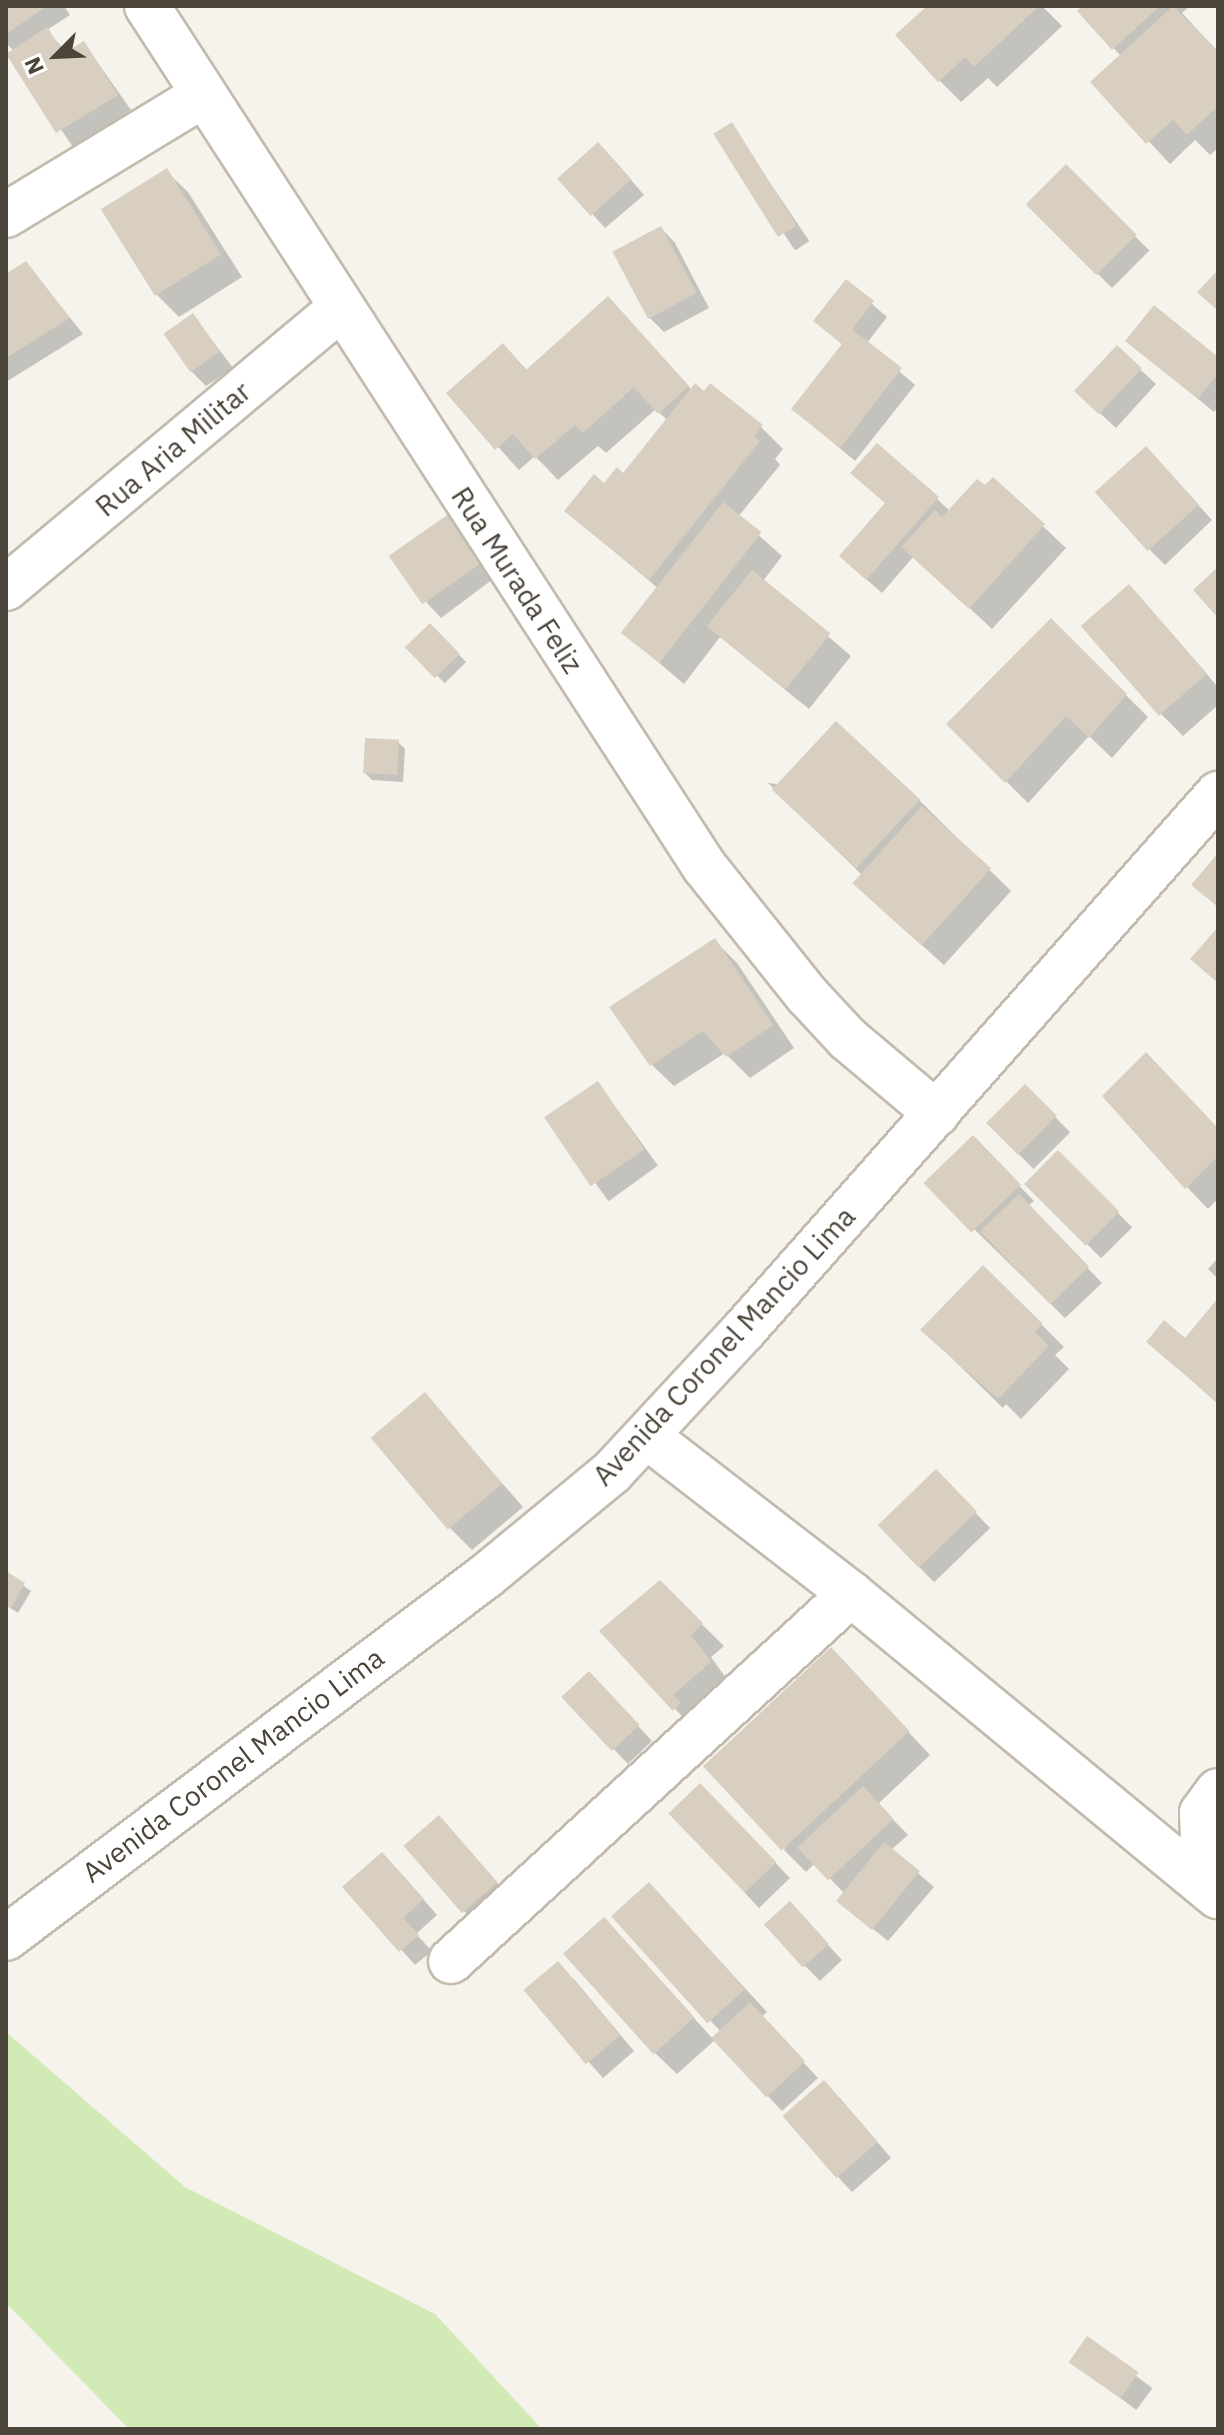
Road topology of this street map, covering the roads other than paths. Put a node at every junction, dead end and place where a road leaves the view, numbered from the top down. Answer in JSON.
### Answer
{"nodes":[{"id":1,"x":147,"y":6,"type":"edge"},
{"id":2,"x":202,"y":96,"type":"junction"},
{"id":3,"x":6,"y":215,"type":"edge"},
{"id":4,"x":340,"y":309,"type":"junction"},
{"id":5,"x":6,"y":588,"type":"edge"},
{"id":6,"x":1215,"y":802,"type":"edge"},
{"id":7,"x":937,"y":1114,"type":"junction"},
{"id":8,"x":648,"y":1437,"type":"junction"},
{"id":9,"x":851,"y":1594,"type":"junction"},
{"id":10,"x":1218,"y":1791,"type":"edge"},
{"id":11,"x":1212,"y":1891,"type":"edge"},
{"id":12,"x":6,"y":1938,"type":"edge"},
{"id":13,"x":451,"y":1961,"type":"dead end"}],
"edges":[{"from":1,"to":2,"type":"street","name":"Rua Murada Feliz"},
{"from":2,"to":3,"type":"street"},
{"from":2,"to":4,"type":"street","name":"Rua Murada Feliz"},
{"from":4,"to":5,"type":"street","name":"Rua Aria Militar"},
{"from":4,"to":7,"type":"street","name":"Rua Murada Feliz"},
{"from":6,"to":7,"type":"street","name":"Avenida Coronel Mancio Lima"},
{"from":7,"to":8,"type":"street","name":"Avenida Coronel Mancio Lima"},
{"from":8,"to":9,"type":"street"},
{"from":8,"to":12,"type":"street","name":"Avenida Coronel Mancio Lima"},
{"from":9,"to":11,"type":"street"},
{"from":9,"to":13,"type":"street"},
{"from":10,"to":11,"type":"street"}]}
